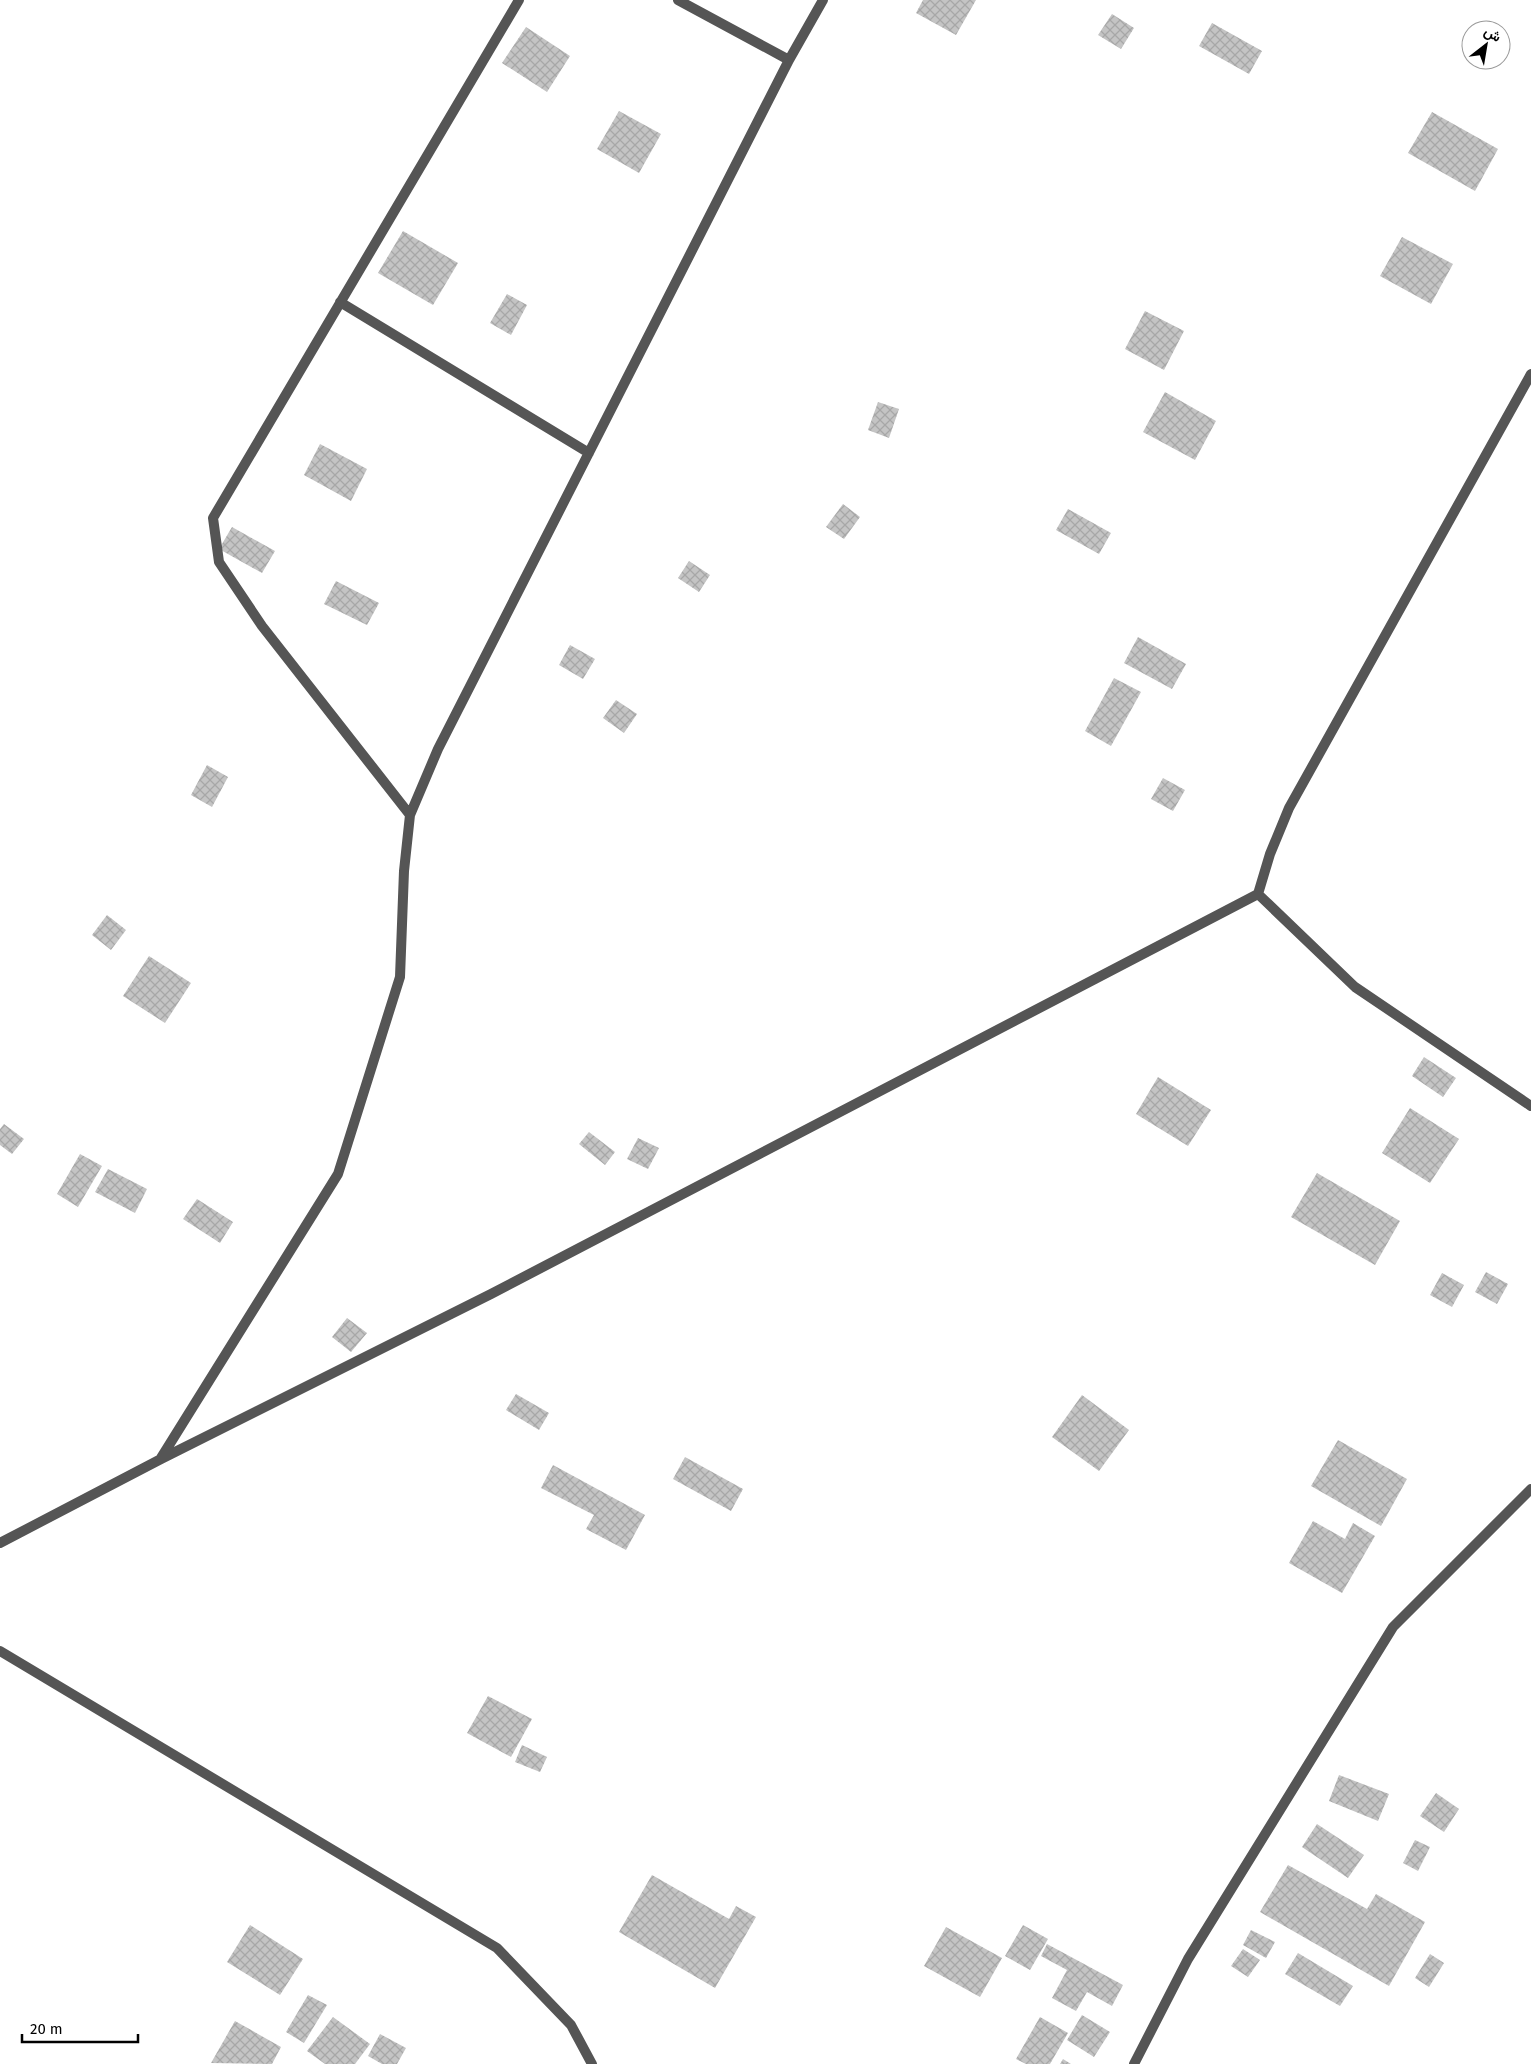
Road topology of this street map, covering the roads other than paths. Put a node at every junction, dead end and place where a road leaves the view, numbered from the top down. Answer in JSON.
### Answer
{"nodes":[{"id":1,"x":518,"y":0,"type":"edge"},
{"id":2,"x":678,"y":0,"type":"edge"},
{"id":3,"x":823,"y":0,"type":"edge"},
{"id":4,"x":789,"y":60,"type":"junction"},
{"id":5,"x":340,"y":302,"type":"junction"},
{"id":6,"x":1531,"y":374,"type":"edge"},
{"id":7,"x":589,"y":453,"type":"junction"},
{"id":8,"x":410,"y":815,"type":"junction"},
{"id":9,"x":1258,"y":894,"type":"junction"},
{"id":10,"x":1531,"y":1106,"type":"edge"},
{"id":11,"x":161,"y":1459,"type":"junction"},
{"id":12,"x":1531,"y":1489,"type":"edge"},
{"id":13,"x":0,"y":1543,"type":"edge"},
{"id":14,"x":0,"y":1651,"type":"edge"},
{"id":15,"x":592,"y":2064,"type":"edge"},
{"id":16,"x":1134,"y":2064,"type":"edge"}],
"edges":[{"from":1,"to":5,"type":"street"},
{"from":2,"to":4,"type":"street"},
{"from":3,"to":4,"type":"street"},
{"from":4,"to":7,"type":"street"},
{"from":5,"to":7,"type":"street"},
{"from":5,"to":8,"type":"street"},
{"from":6,"to":9,"type":"street"},
{"from":7,"to":8,"type":"street"},
{"from":8,"to":11,"type":"street"},
{"from":9,"to":10,"type":"street"},
{"from":9,"to":11,"type":"street"},
{"from":11,"to":13,"type":"street"},
{"from":12,"to":16,"type":"street"},
{"from":14,"to":15,"type":"street"}]}
